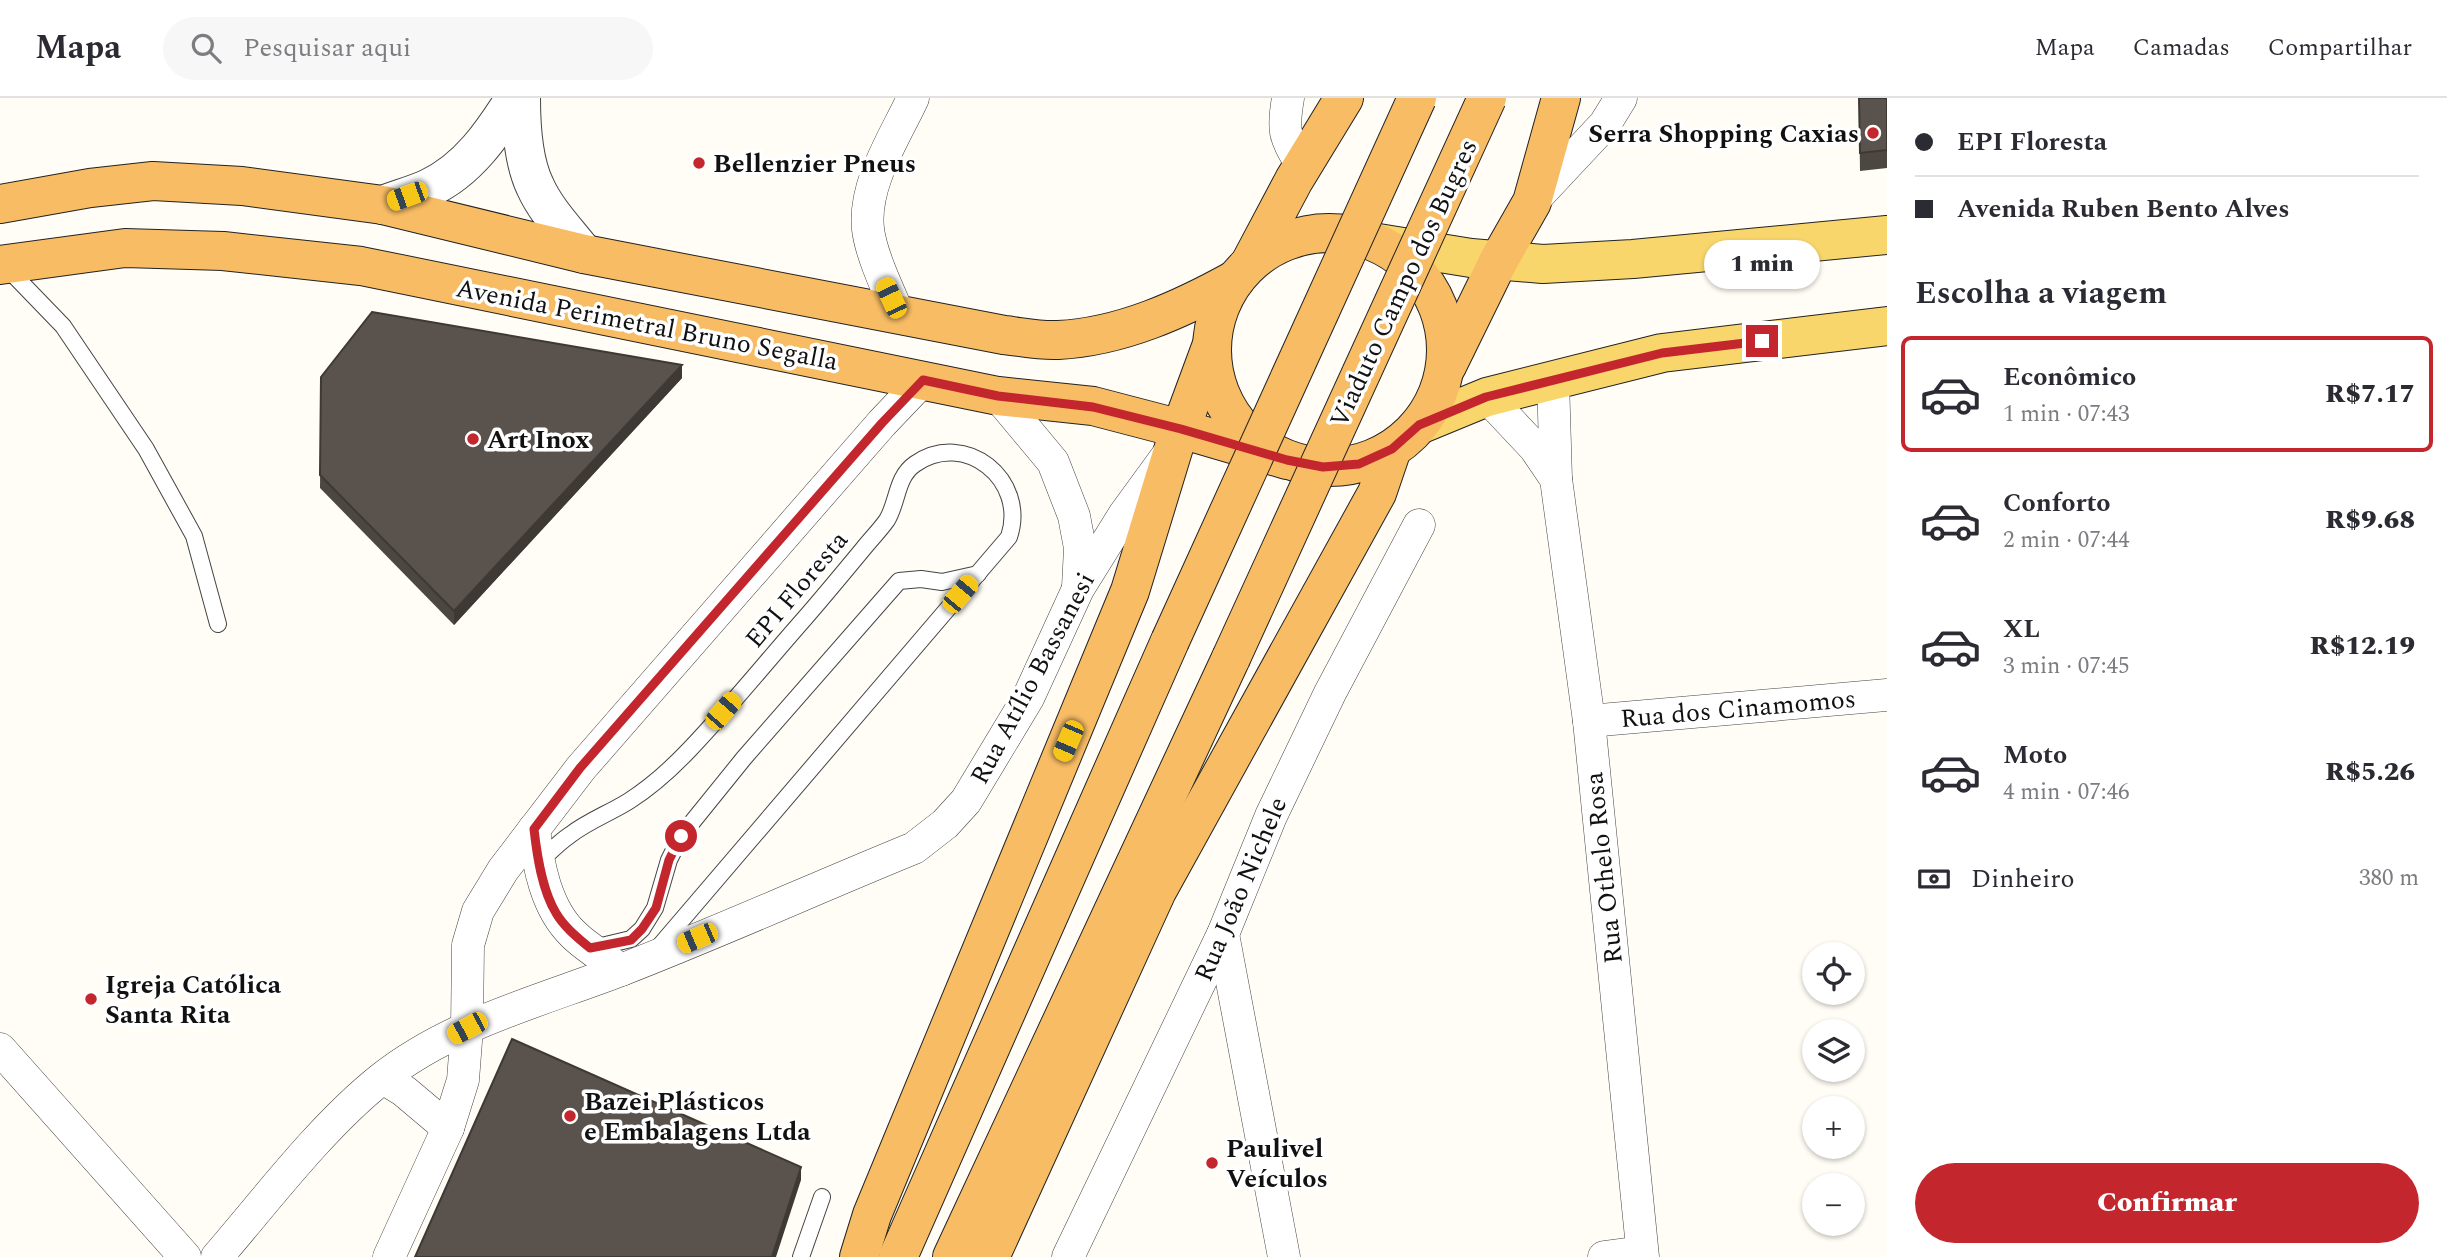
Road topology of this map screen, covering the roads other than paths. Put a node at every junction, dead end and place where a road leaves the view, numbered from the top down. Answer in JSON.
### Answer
{"nodes":[{"id":1,"x":514,"y":98,"type":"edge"},
{"id":2,"x":521,"y":98,"type":"edge"},
{"id":3,"x":914,"y":98,"type":"edge"},
{"id":4,"x":1288,"y":98,"type":"edge"},
{"id":5,"x":1344,"y":98,"type":"edge"},
{"id":6,"x":1418,"y":98,"type":"edge"},
{"id":7,"x":1487,"y":98,"type":"edge"},
{"id":8,"x":1561,"y":98,"type":"edge"},
{"id":9,"x":1621,"y":98,"type":"edge"},
{"id":10,"x":1302,"y":166,"type":"junction"},
{"id":11,"x":1532,"y":202,"type":"junction"},
{"id":12,"x":0,"y":204,"type":"edge"},
{"id":13,"x":383,"y":205,"type":"junction"},
{"id":14,"x":1887,"y":235,"type":"edge"},
{"id":15,"x":1378,"y":243,"type":"junction"},
{"id":16,"x":584,"y":254,"type":"junction"},
{"id":17,"x":1499,"y":260,"type":"junction"},
{"id":18,"x":2,"y":265,"type":"edge"},
{"id":19,"x":1243,"y":271,"type":"junction"},
{"id":20,"x":900,"y":315,"type":"junction"},
{"id":21,"x":1887,"y":326,"type":"edge"},
{"id":22,"x":1211,"y":347,"type":"junction"},
{"id":23,"x":1444,"y":371,"type":"junction"},
{"id":24,"x":923,"y":380,"type":"junction"},
{"id":25,"x":1553,"y":380,"type":"junction"},
{"id":26,"x":998,"y":396,"type":"junction"},
{"id":27,"x":1486,"y":397,"type":"junction"},
{"id":28,"x":1406,"y":437,"type":"junction"},
{"id":29,"x":1177,"y":438,"type":"junction"},
{"id":30,"x":1287,"y":460,"type":"junction"},
{"id":31,"x":1556,"y":479,"type":"junction"},
{"id":32,"x":1419,"y":525,"type":"dead end"},
{"id":33,"x":978,"y":574,"type":"junction"},
{"id":34,"x":1078,"y":589,"type":"junction"},
{"id":35,"x":218,"y":624,"type":"dead end"},
{"id":36,"x":1887,"y":695,"type":"edge"},
{"id":37,"x":1589,"y":721,"type":"junction"},
{"id":38,"x":534,"y":829,"type":"junction"},
{"id":39,"x":538,"y":863,"type":"junction"},
{"id":40,"x":1223,"y":934,"type":"junction"},
{"id":41,"x":590,"y":948,"type":"junction"},
{"id":42,"x":635,"y":964,"type":"junction"},
{"id":43,"x":467,"y":1028,"type":"junction"},
{"id":44,"x":0,"y":1049,"type":"edge"},
{"id":45,"x":383,"y":1077,"type":"junction"},
{"id":46,"x":448,"y":1128,"type":"junction"},
{"id":47,"x":822,"y":1197,"type":"dead end"},
{"id":48,"x":1642,"y":1255,"type":"edge"},
{"id":49,"x":186,"y":1257,"type":"edge"},
{"id":50,"x":216,"y":1257,"type":"edge"},
{"id":51,"x":389,"y":1257,"type":"edge"},
{"id":52,"x":801,"y":1257,"type":"edge"},
{"id":53,"x":859,"y":1257,"type":"edge"},
{"id":54,"x":898,"y":1257,"type":"edge"},
{"id":55,"x":952,"y":1257,"type":"edge"},
{"id":56,"x":990,"y":1257,"type":"edge"},
{"id":57,"x":1068,"y":1257,"type":"edge"},
{"id":58,"x":1284,"y":1257,"type":"edge"},
{"id":59,"x":1604,"y":1257,"type":"edge"}],
"edges":[{"from":1,"to":13,"type":"street"},
{"from":2,"to":16,"type":"street"},
{"from":3,"to":20,"type":"street"},
{"from":4,"to":10,"type":"street"},
{"from":5,"to":10,"type":"highway"},
{"from":6,"to":54,"type":"highway","bridge":true},
{"from":7,"to":55,"type":"highway","name":"Viaduto Campo dos Bugres","bridge":true},
{"from":8,"to":11,"type":"highway"},
{"from":9,"to":11,"type":"street"},
{"from":10,"to":19,"type":"highway"},
{"from":11,"to":17,"type":"highway"},
{"from":12,"to":13,"type":"highway"},
{"from":13,"to":16,"type":"highway"},
{"from":14,"to":17,"type":"main road"},
{"from":15,"to":17,"type":"main road"},
{"from":15,"to":19,"type":"highway"},
{"from":15,"to":23,"type":"highway"},
{"from":16,"to":20,"type":"highway"},
{"from":17,"to":23,"type":"highway"},
{"from":18,"to":24,"type":"highway","name":"Avenida Perimetral Bruno Segalla"},
{"from":18,"to":35,"type":"lane"},
{"from":19,"to":20,"type":"highway"},
{"from":19,"to":22,"type":"highway"},
{"from":21,"to":25,"type":"main road"},
{"from":22,"to":29,"type":"highway"},
{"from":22,"to":30,"type":"highway"},
{"from":23,"to":28,"type":"highway"},
{"from":24,"to":26,"type":"highway","name":"Avenida Perimetral Bruno Segalla"},
{"from":24,"to":38,"type":"street"},
{"from":25,"to":27,"type":"main road"},
{"from":25,"to":31,"type":"street","name":"Rua Othelo Rosa"},
{"from":26,"to":29,"type":"highway","name":"Avenida Perimetral Bruno Segalla"},
{"from":26,"to":34,"type":"street"},
{"from":27,"to":28,"type":"main road"},
{"from":27,"to":31,"type":"street","name":"Rua Othelo Rosa"},
{"from":28,"to":30,"type":"highway"},
{"from":28,"to":56,"type":"highway"},
{"from":29,"to":30,"type":"highway","name":"Avenida Perimetral Bruno Segalla"},
{"from":29,"to":34,"type":"street","name":"Rua Atílio Bassanesi"},
{"from":29,"to":53,"type":"highway"},
{"from":31,"to":37,"type":"street","name":"Rua Othelo Rosa"},
{"from":32,"to":40,"type":"street","name":"Rua João Nichele"},
{"from":33,"to":39,"type":"lane","name":"EPI Floresta"},
{"from":33,"to":41,"type":"lane"},
{"from":33,"to":42,"type":"lane","name":"EPI Floresta"},
{"from":34,"to":42,"type":"street","name":"Rua Atílio Bassanesi"},
{"from":36,"to":37,"type":"street","name":"Rua dos Cinamomos"},
{"from":37,"to":48,"type":"street","name":"Rua Othelo Rosa"},
{"from":38,"to":39,"type":"street"},
{"from":38,"to":43,"type":"street"},
{"from":39,"to":41,"type":"street"},
{"from":40,"to":57,"type":"street","name":"Rua João Nichele"},
{"from":40,"to":58,"type":"street"},
{"from":41,"to":42,"type":"street"},
{"from":42,"to":43,"type":"street","name":"Rua Atílio Bassanesi"},
{"from":43,"to":45,"type":"street","name":"Rua Atílio Bassanesi"},
{"from":43,"to":46,"type":"street"},
{"from":44,"to":49,"type":"street"},
{"from":45,"to":46,"type":"street"},
{"from":45,"to":50,"type":"street","name":"Rua Atílio Bassanesi"},
{"from":46,"to":51,"type":"street"},
{"from":47,"to":52,"type":"lane"},
{"from":48,"to":59,"type":"street"}]}
